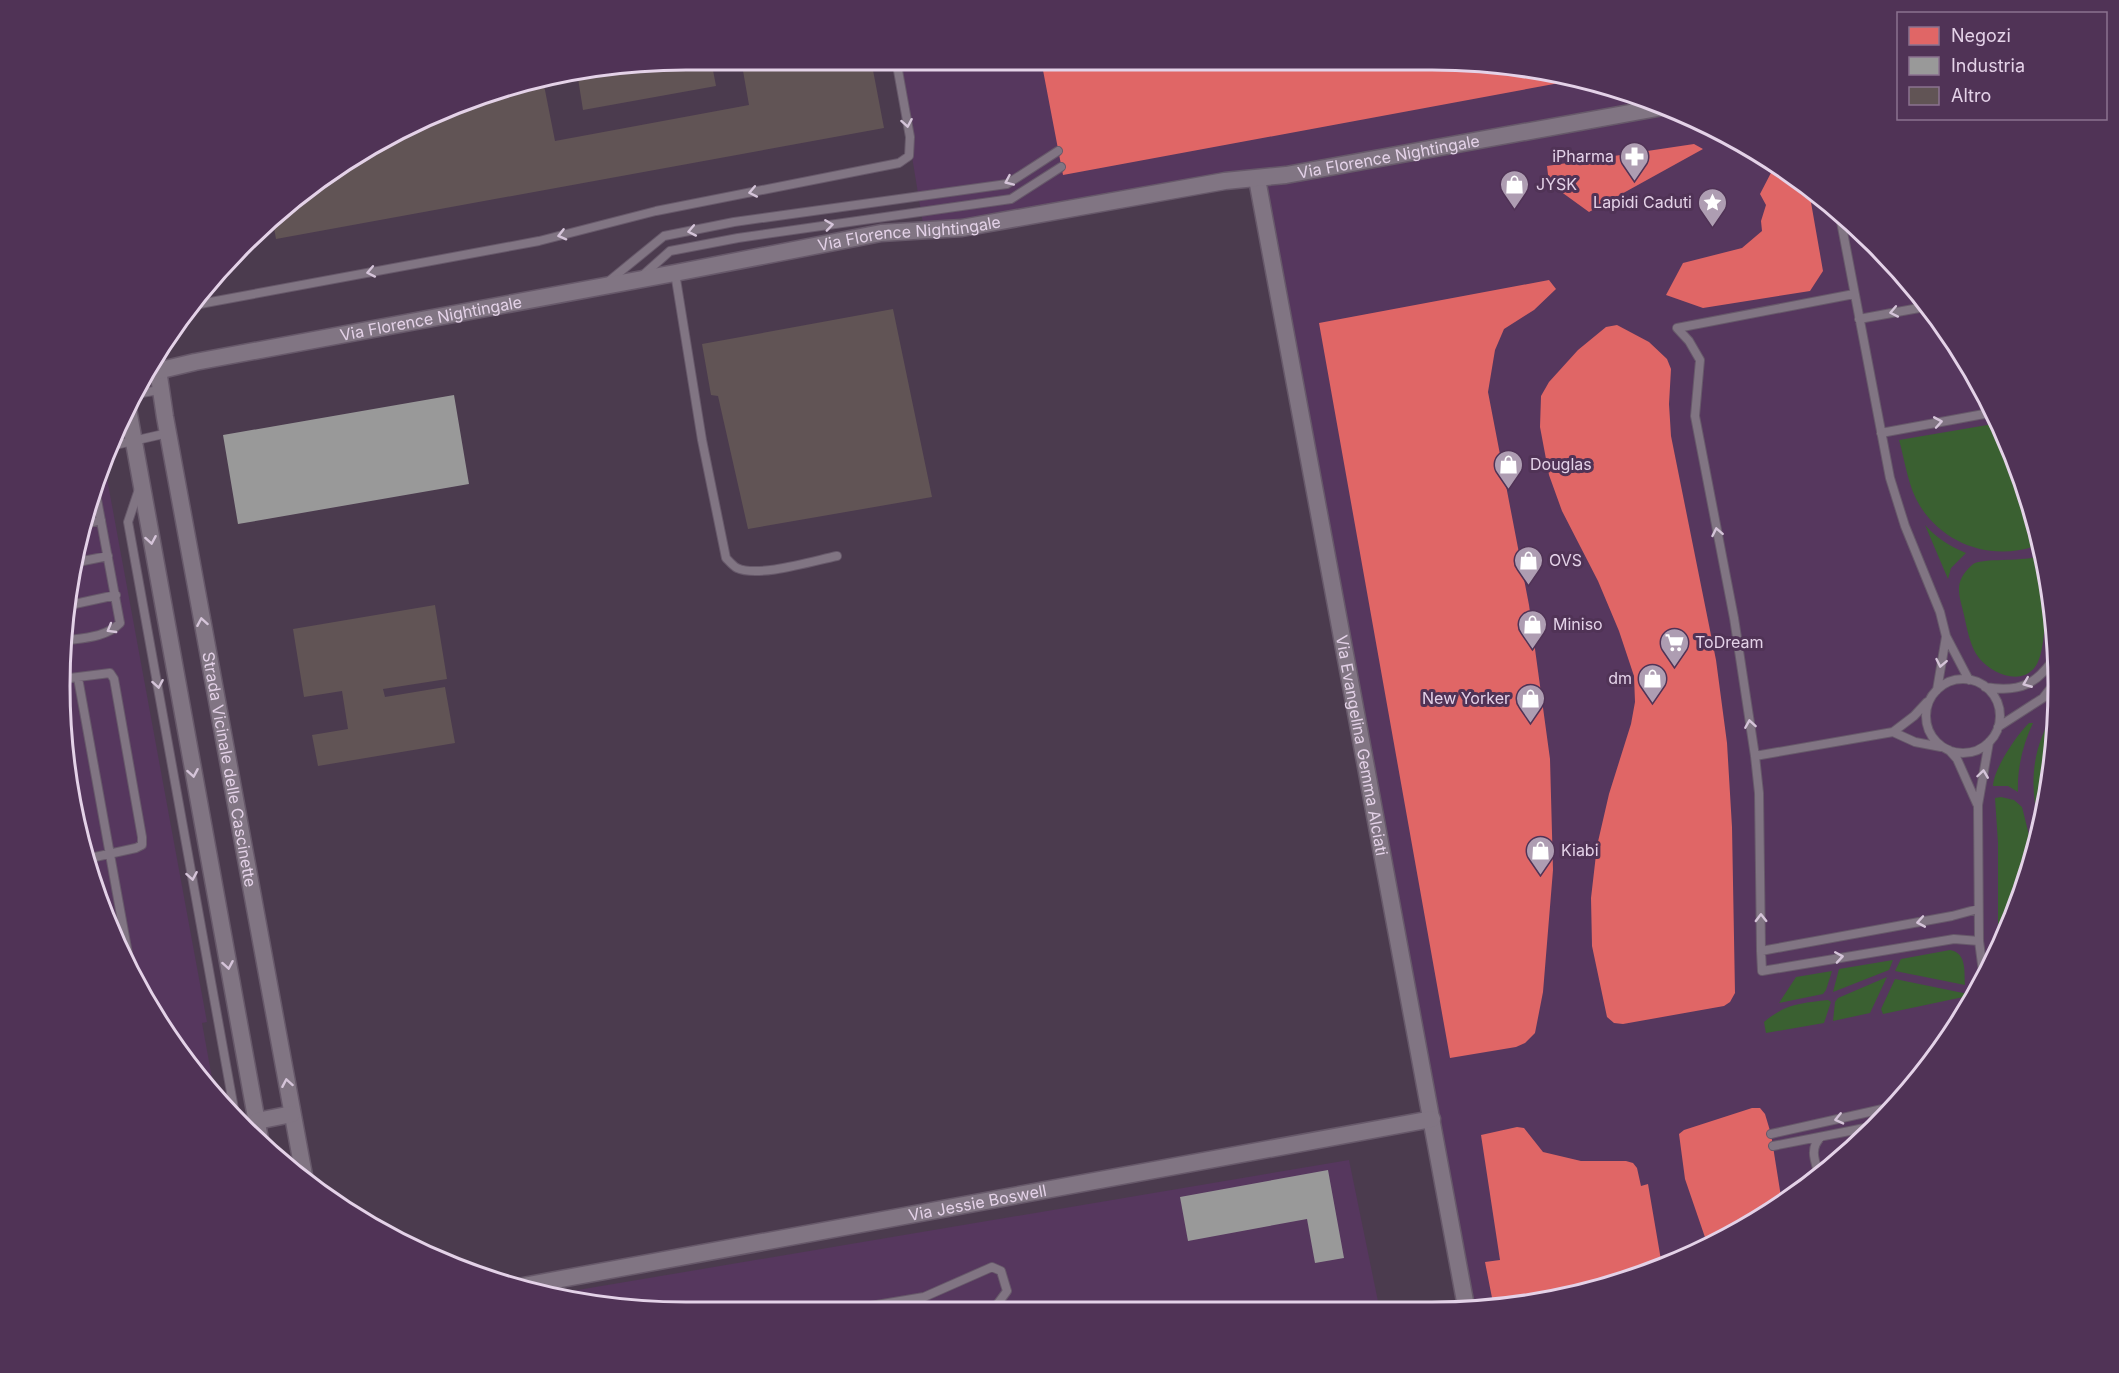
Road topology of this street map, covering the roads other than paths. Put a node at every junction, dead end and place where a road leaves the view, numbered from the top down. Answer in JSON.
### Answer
{"nodes":[{"id":1,"x":898,"y":70,"type":"edge"},
{"id":2,"x":1649,"y":110,"type":"edge"},
{"id":3,"x":1058,"y":151,"type":"dead end"},
{"id":4,"x":1061,"y":167,"type":"dead end"},
{"id":5,"x":1257,"y":179,"type":"junction"},
{"id":6,"x":1842,"y":226,"type":"edge"},
{"id":7,"x":675,"y":273,"type":"junction"},
{"id":8,"x":637,"y":280,"type":"junction"},
{"id":9,"x":603,"y":286,"type":"junction"},
{"id":10,"x":1854,"y":294,"type":"junction"},
{"id":11,"x":205,"y":303,"type":"edge"},
{"id":12,"x":1918,"y":308,"type":"edge"},
{"id":13,"x":1859,"y":319,"type":"junction"},
{"id":14,"x":162,"y":363,"type":"edge"},
{"id":15,"x":157,"y":371,"type":"edge"},
{"id":16,"x":160,"y":390,"type":"junction"},
{"id":17,"x":145,"y":392,"type":"edge"},
{"id":18,"x":1985,"y":414,"type":"edge"},
{"id":19,"x":130,"y":422,"type":"edge"},
{"id":20,"x":168,"y":433,"type":"junction"},
{"id":21,"x":1881,"y":433,"type":"junction"},
{"id":22,"x":133,"y":441,"type":"junction"},
{"id":23,"x":120,"y":444,"type":"edge"},
{"id":24,"x":141,"y":483,"type":"junction"},
{"id":25,"x":98,"y":504,"type":"edge"},
{"id":26,"x":101,"y":520,"type":"junction"},
{"id":27,"x":92,"y":522,"type":"edge"},
{"id":28,"x":108,"y":556,"type":"junction"},
{"id":29,"x":837,"y":556,"type":"dead end"},
{"id":30,"x":83,"y":561,"type":"edge"},
{"id":31,"x":116,"y":595,"type":"junction"},
{"id":32,"x":76,"y":603,"type":"edge"},
{"id":33,"x":1946,"y":636,"type":"junction"},
{"id":34,"x":73,"y":639,"type":"edge"},
{"id":35,"x":2048,"y":668,"type":"edge"},
{"id":36,"x":70,"y":678,"type":"edge"},
{"id":37,"x":78,"y":678,"type":"junction"},
{"id":38,"x":1969,"y":680,"type":"junction"},
{"id":39,"x":1985,"y":687,"type":"junction"},
{"id":40,"x":1937,"y":690,"type":"junction"},
{"id":41,"x":2048,"y":691,"type":"edge"},
{"id":42,"x":1930,"y":700,"type":"junction"},
{"id":43,"x":1998,"y":727,"type":"junction"},
{"id":44,"x":1893,"y":732,"type":"junction"},
{"id":45,"x":186,"y":733,"type":"junction"},
{"id":46,"x":167,"y":737,"type":"junction"},
{"id":47,"x":1989,"y":742,"type":"junction"},
{"id":48,"x":1947,"y":749,"type":"junction"},
{"id":49,"x":1755,"y":756,"type":"junction"},
{"id":50,"x":1978,"y":805,"type":"junction"},
{"id":51,"x":110,"y":854,"type":"junction"},
{"id":52,"x":94,"y":857,"type":"edge"},
{"id":53,"x":1978,"y":909,"type":"junction"},
{"id":54,"x":126,"y":941,"type":"edge"},
{"id":55,"x":1978,"y":941,"type":"junction"},
{"id":56,"x":1761,"y":951,"type":"junction"},
{"id":57,"x":1982,"y":965,"type":"edge"},
{"id":58,"x":233,"y":1103,"type":"edge"},
{"id":59,"x":1880,"y":1110,"type":"edge"},
{"id":60,"x":292,"y":1114,"type":"junction"},
{"id":61,"x":1432,"y":1119,"type":"junction"},
{"id":62,"x":257,"y":1121,"type":"junction"},
{"id":63,"x":258,"y":1129,"type":"edge"},
{"id":64,"x":1861,"y":1129,"type":"edge"},
{"id":65,"x":1771,"y":1134,"type":"dead end"},
{"id":66,"x":1822,"y":1136,"type":"junction"},
{"id":67,"x":1773,"y":1146,"type":"dead end"},
{"id":68,"x":302,"y":1167,"type":"edge"},
{"id":69,"x":1817,"y":1167,"type":"edge"},
{"id":70,"x":535,"y":1284,"type":"edge"},
{"id":71,"x":1465,"y":1301,"type":"edge"},
{"id":72,"x":894,"y":1302,"type":"edge"},
{"id":73,"x":999,"y":1302,"type":"edge"}],
"edges":[{"from":1,"to":11,"type":"lane","one_way":true},
{"from":2,"to":5,"type":"street","name":"Via Florence Nightingale"},
{"from":3,"to":9,"type":"lane","one_way":true},
{"from":8,"to":4,"type":"lane","one_way":true},
{"from":5,"to":7,"type":"street","name":"Via Florence Nightingale"},
{"from":5,"to":61,"type":"street","name":"Via Evangelina Gemma Alciati"},
{"from":6,"to":10,"type":"lane"},
{"from":7,"to":8,"type":"street","name":"Via Florence Nightingale"},
{"from":7,"to":29,"type":"lane"},
{"from":8,"to":9,"type":"street","name":"Via Florence Nightingale"},
{"from":9,"to":14,"type":"street","name":"Via Florence Nightingale"},
{"from":10,"to":13,"type":"lane"},
{"from":49,"to":10,"type":"lane","one_way":true},
{"from":12,"to":13,"type":"lane","one_way":true},
{"from":13,"to":21,"type":"lane"},
{"from":15,"to":16,"type":"street","name":"Strada Vicinale delle Cascinette"},
{"from":16,"to":17,"type":"lane"},
{"from":16,"to":20,"type":"street","name":"Strada Vicinale delle Cascinette"},
{"from":21,"to":18,"type":"lane","one_way":true},
{"from":19,"to":22,"type":"street"},
{"from":20,"to":22,"type":"lane"},
{"from":60,"to":20,"type":"street","name":"Strada Vicinale delle Cascinette","one_way":true},
{"from":21,"to":33,"type":"lane"},
{"from":22,"to":23,"type":"lane"},
{"from":22,"to":24,"type":"street"},
{"from":24,"to":45,"type":"street","one_way":true},
{"from":24,"to":46,"type":"lane","one_way":true},
{"from":25,"to":26,"type":"lane"},
{"from":26,"to":27,"type":"lane"},
{"from":26,"to":28,"type":"lane"},
{"from":28,"to":30,"type":"lane"},
{"from":28,"to":31,"type":"lane"},
{"from":31,"to":32,"type":"lane"},
{"from":31,"to":34,"type":"lane","one_way":true},
{"from":33,"to":38,"type":"lane"},
{"from":33,"to":40,"type":"lane","one_way":true},
{"from":35,"to":39,"type":"lane","one_way":true},
{"from":36,"to":37,"type":"lane"},
{"from":37,"to":51,"type":"lane"},
{"from":37,"to":51,"type":"lane"},
{"from":38,"to":39,"type":"lane"},
{"from":38,"to":40,"type":"lane"},
{"from":39,"to":43,"type":"lane"},
{"from":40,"to":42,"type":"lane"},
{"from":41,"to":43,"type":"lane"},
{"from":42,"to":44,"type":"lane"},
{"from":42,"to":48,"type":"lane"},
{"from":43,"to":47,"type":"lane"},
{"from":44,"to":48,"type":"lane"},
{"from":44,"to":49,"type":"lane"},
{"from":45,"to":46,"type":"lane"},
{"from":45,"to":62,"type":"street","one_way":true},
{"from":46,"to":58,"type":"lane","one_way":true},
{"from":47,"to":48,"type":"lane"},
{"from":50,"to":47,"type":"lane","one_way":true},
{"from":48,"to":50,"type":"lane"},
{"from":56,"to":49,"type":"lane","one_way":true},
{"from":50,"to":53,"type":"lane"},
{"from":51,"to":52,"type":"lane"},
{"from":51,"to":54,"type":"lane"},
{"from":53,"to":55,"type":"lane"},
{"from":53,"to":56,"type":"lane","one_way":true},
{"from":56,"to":55,"type":"lane","one_way":true},
{"from":55,"to":57,"type":"lane"},
{"from":59,"to":65,"type":"lane","one_way":true},
{"from":60,"to":62,"type":"street"},
{"from":60,"to":68,"type":"street","name":"Strada Vicinale delle Cascinette"},
{"from":61,"to":70,"type":"street","name":"Via Jessie Boswell"},
{"from":61,"to":71,"type":"street","name":"Via Evangelina Gemma Alciati"},
{"from":62,"to":63,"type":"street"},
{"from":64,"to":66,"type":"lane"},
{"from":66,"to":67,"type":"lane"},
{"from":66,"to":69,"type":"lane"},
{"from":72,"to":73,"type":"lane"}]}
